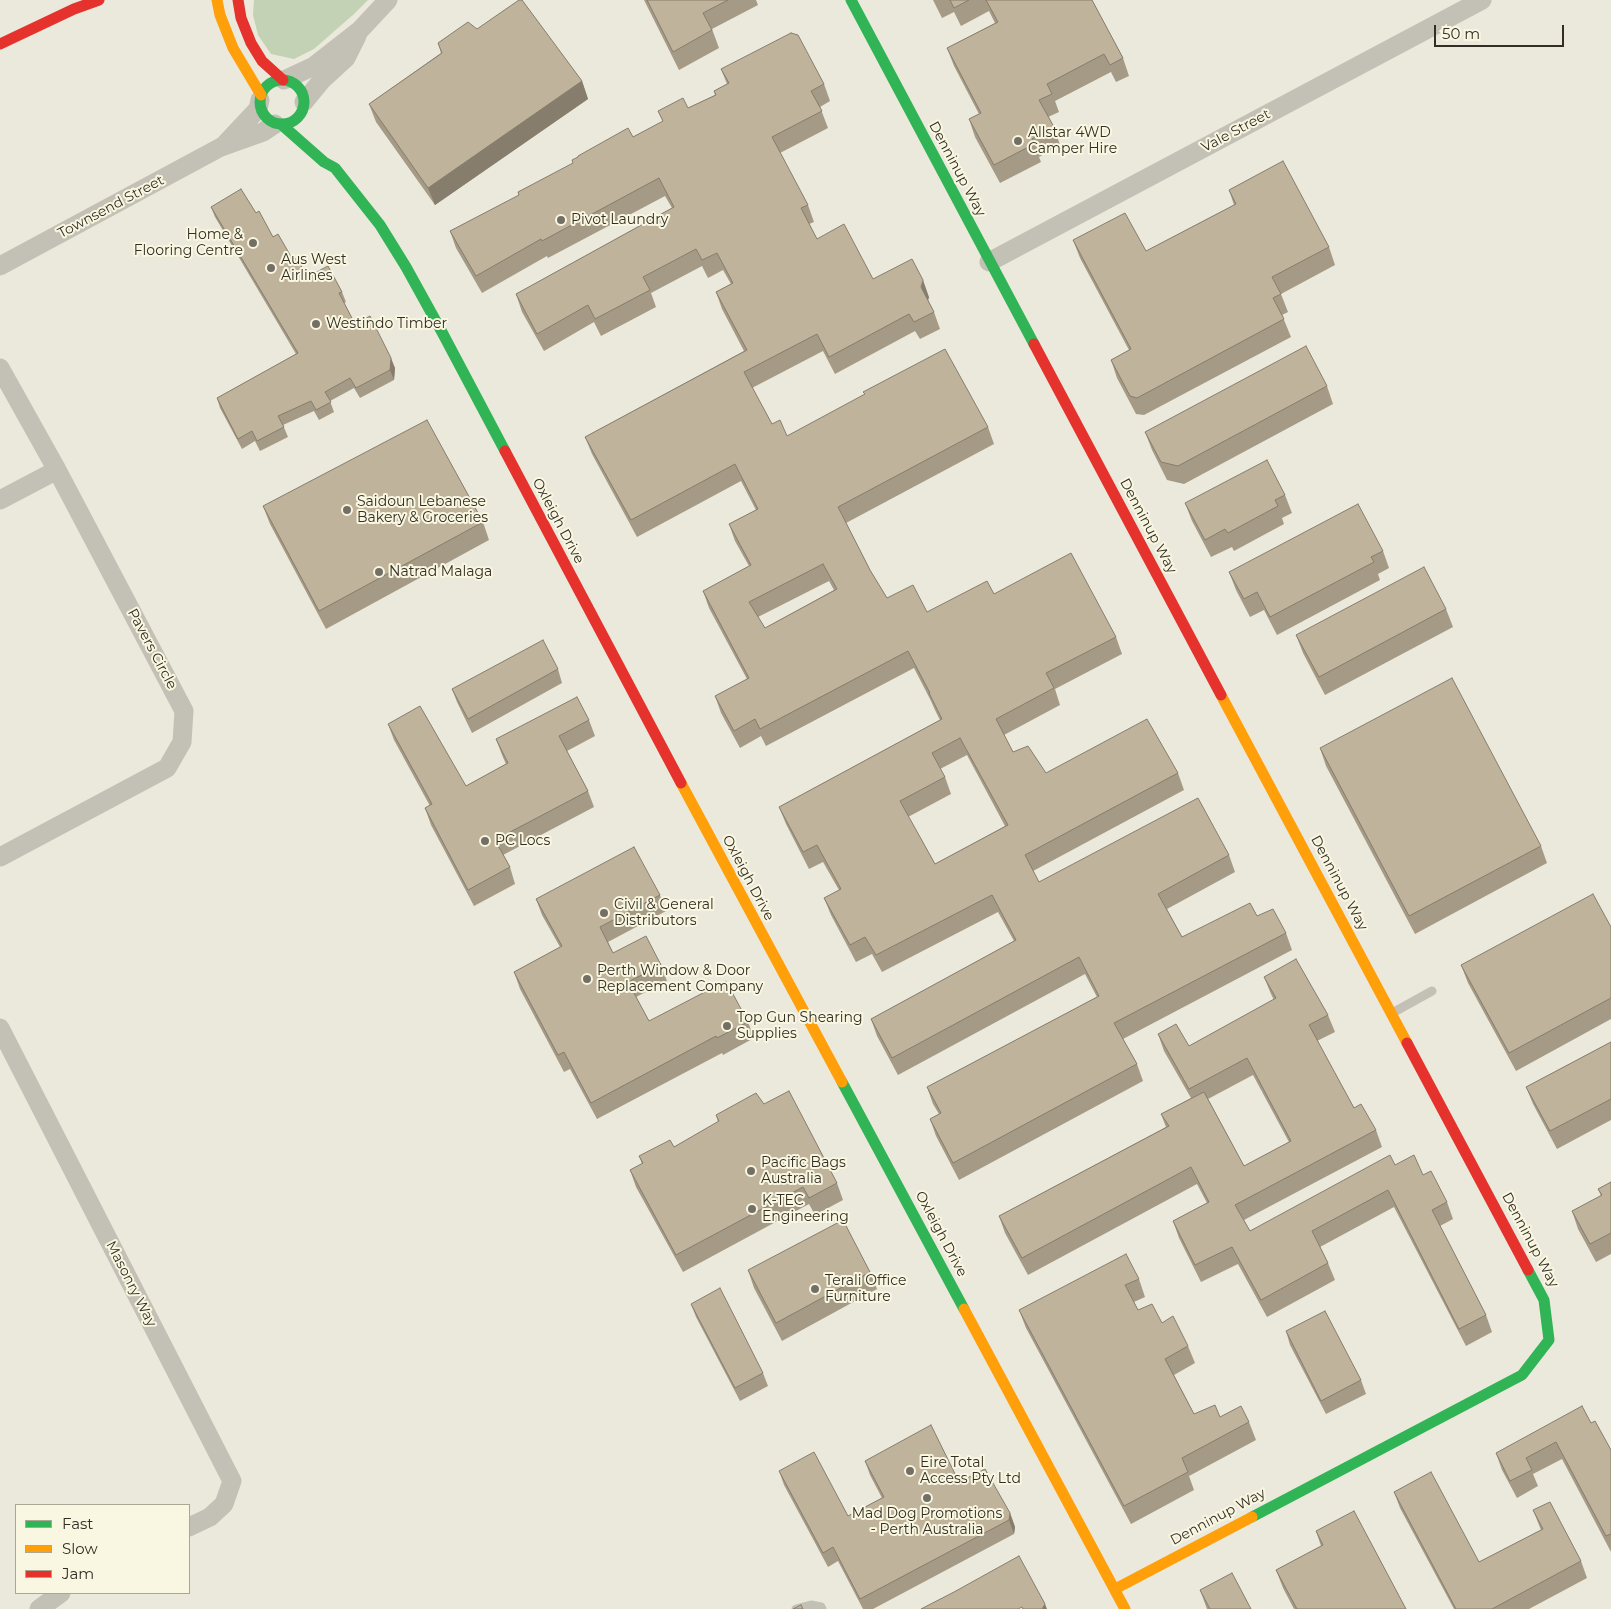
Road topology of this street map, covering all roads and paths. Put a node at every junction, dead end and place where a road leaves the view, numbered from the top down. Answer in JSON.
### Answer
{"nodes":[{"id":1,"x":99,"y":0,"type":"edge"},
{"id":2,"x":217,"y":0,"type":"edge"},
{"id":3,"x":238,"y":0,"type":"edge"},
{"id":4,"x":388,"y":0,"type":"edge"},
{"id":5,"x":851,"y":0,"type":"edge"},
{"id":6,"x":1482,"y":0,"type":"edge"},
{"id":7,"x":360,"y":30,"type":"junction"},
{"id":8,"x":0,"y":44,"type":"edge"},
{"id":9,"x":283,"y":80,"type":"junction"},
{"id":10,"x":260,"y":98,"type":"junction"},
{"id":11,"x":304,"y":106,"type":"junction"},
{"id":12,"x":311,"y":121,"type":"dead end"},
{"id":13,"x":279,"y":124,"type":"junction"},
{"id":14,"x":221,"y":147,"type":"junction"},
{"id":15,"x":327,"y":150,"type":"dead end"},
{"id":16,"x":335,"y":168,"type":"junction"},
{"id":17,"x":990,"y":262,"type":"junction"},
{"id":18,"x":0,"y":266,"type":"edge"},
{"id":19,"x":0,"y":368,"type":"edge"},
{"id":20,"x":57,"y":470,"type":"junction"},
{"id":21,"x":0,"y":500,"type":"edge"},
{"id":22,"x":0,"y":857,"type":"edge"},
{"id":23,"x":1432,"y":991,"type":"dead end"},
{"id":24,"x":1391,"y":1013,"type":"junction"},
{"id":25,"x":0,"y":1028,"type":"edge"},
{"id":26,"x":190,"y":1527,"type":"edge"},
{"id":27,"x":1115,"y":1589,"type":"junction"},
{"id":28,"x":61,"y":1594,"type":"edge"},
{"id":29,"x":39,"y":1609,"type":"edge"},
{"id":30,"x":796,"y":1609,"type":"edge"},
{"id":31,"x":822,"y":1609,"type":"edge"},
{"id":32,"x":1125,"y":1609,"type":"edge"}],
"edges":[{"from":1,"to":8,"type":"street"},
{"from":2,"to":10,"type":"street"},
{"from":3,"to":9,"type":"street"},
{"from":4,"to":7,"type":"street"},
{"from":5,"to":17,"type":"street","name":"Denninup Way"},
{"from":6,"to":17,"type":"street","name":"Vale Street"},
{"from":7,"to":9,"type":"street"},
{"from":7,"to":11,"type":"street"},
{"from":9,"to":10,"type":"street"},
{"from":9,"to":11,"type":"street"},
{"from":10,"to":13,"type":"street"},
{"from":10,"to":14,"type":"street","name":"Townsend Street"},
{"from":11,"to":12,"type":"street"},
{"from":11,"to":13,"type":"street"},
{"from":13,"to":14,"type":"street","name":"Townsend Street"},
{"from":13,"to":16,"type":"street","name":"Oxleigh Drive"},
{"from":14,"to":18,"type":"street","name":"Townsend Street"},
{"from":15,"to":16,"type":"street","name":"Oxleigh Drive"},
{"from":16,"to":27,"type":"street","name":"Oxleigh Drive"},
{"from":17,"to":24,"type":"street","name":"Denninup Way"},
{"from":19,"to":20,"type":"street","name":"Pavers Circle"},
{"from":20,"to":21,"type":"street"},
{"from":20,"to":22,"type":"street","name":"Pavers Circle"},
{"from":23,"to":24,"type":"lane"},
{"from":24,"to":27,"type":"street","name":"Denninup Way"},
{"from":25,"to":26,"type":"street","name":"Masonry Way"},
{"from":27,"to":32,"type":"street","name":"Oxleigh Drive"},
{"from":28,"to":29,"type":"street"},
{"from":30,"to":31,"type":"lane"}]}
